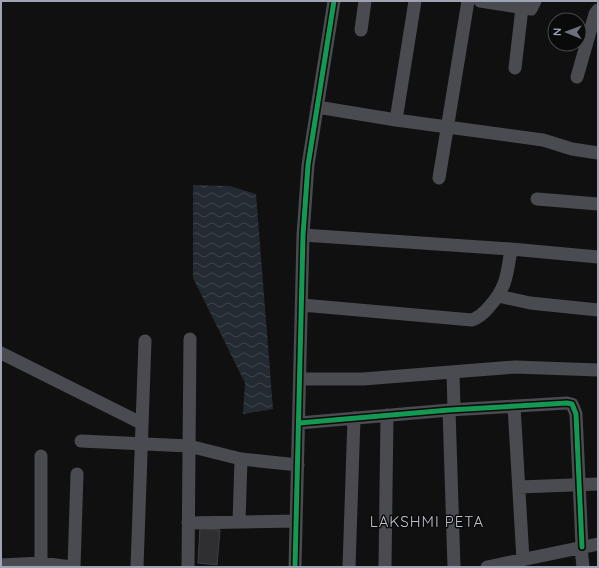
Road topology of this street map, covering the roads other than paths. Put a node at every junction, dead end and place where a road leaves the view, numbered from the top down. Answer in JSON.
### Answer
{"nodes":[{"id":1,"x":334,"y":1,"type":"edge"},
{"id":2,"x":365,"y":1,"type":"edge"},
{"id":3,"x":415,"y":1,"type":"edge"},
{"id":4,"x":468,"y":1,"type":"edge"},
{"id":5,"x":480,"y":1,"type":"edge"},
{"id":6,"x":535,"y":1,"type":"edge"},
{"id":7,"x":522,"y":8,"type":"junction"},
{"id":8,"x":598,"y":10,"type":"edge"},
{"id":9,"x":361,"y":30,"type":"dead end"},
{"id":10,"x":515,"y":68,"type":"dead end"},
{"id":11,"x":577,"y":77,"type":"dead end"},
{"id":12,"x":317,"y":107,"type":"junction"},
{"id":13,"x":396,"y":120,"type":"junction"},
{"id":14,"x":448,"y":127,"type":"junction"},
{"id":15,"x":598,"y":153,"type":"edge"},
{"id":16,"x":439,"y":178,"type":"dead end"},
{"id":17,"x":537,"y":199,"type":"dead end"},
{"id":18,"x":598,"y":204,"type":"edge"},
{"id":19,"x":303,"y":235,"type":"junction"},
{"id":20,"x":516,"y":249,"type":"junction"},
{"id":21,"x":598,"y":257,"type":"edge"},
{"id":22,"x":504,"y":297,"type":"junction"},
{"id":23,"x":302,"y":305,"type":"junction"},
{"id":24,"x":598,"y":310,"type":"edge"},
{"id":25,"x":190,"y":339,"type":"dead end"},
{"id":26,"x":144,"y":341,"type":"dead end"},
{"id":27,"x":1,"y":353,"type":"edge"},
{"id":28,"x":598,"y":370,"type":"edge"},
{"id":29,"x":452,"y":372,"type":"junction"},
{"id":30,"x":301,"y":379,"type":"junction"},
{"id":31,"x":514,"y":406,"type":"junction"},
{"id":32,"x":451,"y":410,"type":"junction"},
{"id":33,"x":387,"y":415,"type":"junction"},
{"id":34,"x":354,"y":418,"type":"junction"},
{"id":35,"x":141,"y":423,"type":"junction"},
{"id":36,"x":300,"y":423,"type":"junction"},
{"id":37,"x":81,"y":441,"type":"dead end"},
{"id":38,"x":140,"y":444,"type":"junction"},
{"id":39,"x":189,"y":446,"type":"junction"},
{"id":40,"x":41,"y":456,"type":"dead end"},
{"id":41,"x":241,"y":460,"type":"junction"},
{"id":42,"x":298,"y":465,"type":"junction"},
{"id":43,"x":77,"y":474,"type":"dead end"},
{"id":44,"x":579,"y":484,"type":"junction"},
{"id":45,"x":598,"y":484,"type":"edge"},
{"id":46,"x":519,"y":487,"type":"junction"},
{"id":47,"x":239,"y":522,"type":"junction"},
{"id":48,"x":296,"y":522,"type":"junction"},
{"id":49,"x":188,"y":523,"type":"junction"},
{"id":50,"x":598,"y":544,"type":"edge"},
{"id":51,"x":581,"y":547,"type":"junction"},
{"id":52,"x":41,"y":563,"type":"junction"},
{"id":53,"x":517,"y":563,"type":"edge"},
{"id":54,"x":1,"y":565,"type":"edge"},
{"id":55,"x":19,"y":566,"type":"edge"},
{"id":56,"x":71,"y":567,"type":"edge"},
{"id":57,"x":74,"y":567,"type":"edge"},
{"id":58,"x":136,"y":567,"type":"edge"},
{"id":59,"x":188,"y":567,"type":"edge"},
{"id":60,"x":295,"y":567,"type":"edge"},
{"id":61,"x":349,"y":567,"type":"edge"},
{"id":62,"x":385,"y":567,"type":"edge"},
{"id":63,"x":454,"y":567,"type":"edge"},
{"id":64,"x":488,"y":567,"type":"edge"},
{"id":65,"x":583,"y":567,"type":"edge"}],
"edges":[{"from":1,"to":12,"type":"street"},
{"from":2,"to":9,"type":"street"},
{"from":3,"to":13,"type":"street"},
{"from":4,"to":14,"type":"street"},
{"from":5,"to":7,"type":"street"},
{"from":6,"to":7,"type":"street"},
{"from":7,"to":10,"type":"street"},
{"from":8,"to":11,"type":"street"},
{"from":12,"to":13,"type":"street"},
{"from":12,"to":19,"type":"street"},
{"from":13,"to":14,"type":"street"},
{"from":14,"to":15,"type":"street"},
{"from":14,"to":16,"type":"street"},
{"from":17,"to":18,"type":"street"},
{"from":19,"to":20,"type":"street"},
{"from":19,"to":23,"type":"street"},
{"from":20,"to":21,"type":"street"},
{"from":20,"to":22,"type":"street"},
{"from":22,"to":23,"type":"street"},
{"from":22,"to":24,"type":"street"},
{"from":23,"to":30,"type":"street"},
{"from":25,"to":39,"type":"street"},
{"from":26,"to":35,"type":"street"},
{"from":27,"to":35,"type":"street"},
{"from":28,"to":29,"type":"street"},
{"from":29,"to":30,"type":"street"},
{"from":29,"to":32,"type":"street"},
{"from":30,"to":36,"type":"street"},
{"from":31,"to":32,"type":"street"},
{"from":31,"to":44,"type":"street"},
{"from":31,"to":46,"type":"street"},
{"from":32,"to":33,"type":"street"},
{"from":32,"to":63,"type":"street"},
{"from":33,"to":34,"type":"street"},
{"from":33,"to":62,"type":"street"},
{"from":34,"to":36,"type":"street"},
{"from":34,"to":61,"type":"street"},
{"from":35,"to":38,"type":"street"},
{"from":36,"to":42,"type":"street"},
{"from":37,"to":38,"type":"street"},
{"from":38,"to":39,"type":"street"},
{"from":38,"to":58,"type":"street"},
{"from":39,"to":41,"type":"street"},
{"from":39,"to":49,"type":"street"},
{"from":40,"to":52,"type":"street"},
{"from":41,"to":42,"type":"street"},
{"from":41,"to":47,"type":"street"},
{"from":42,"to":48,"type":"street"},
{"from":43,"to":57,"type":"street"},
{"from":44,"to":45,"type":"street"},
{"from":44,"to":46,"type":"street"},
{"from":44,"to":51,"type":"street"},
{"from":46,"to":53,"type":"street"},
{"from":47,"to":48,"type":"street"},
{"from":47,"to":49,"type":"street"},
{"from":48,"to":60,"type":"street"},
{"from":49,"to":59,"type":"street"},
{"from":50,"to":51,"type":"street"},
{"from":51,"to":53,"type":"street"},
{"from":51,"to":65,"type":"street"},
{"from":52,"to":55,"type":"street"},
{"from":52,"to":56,"type":"street"},
{"from":53,"to":64,"type":"street"},
{"from":54,"to":55,"type":"street"}]}
